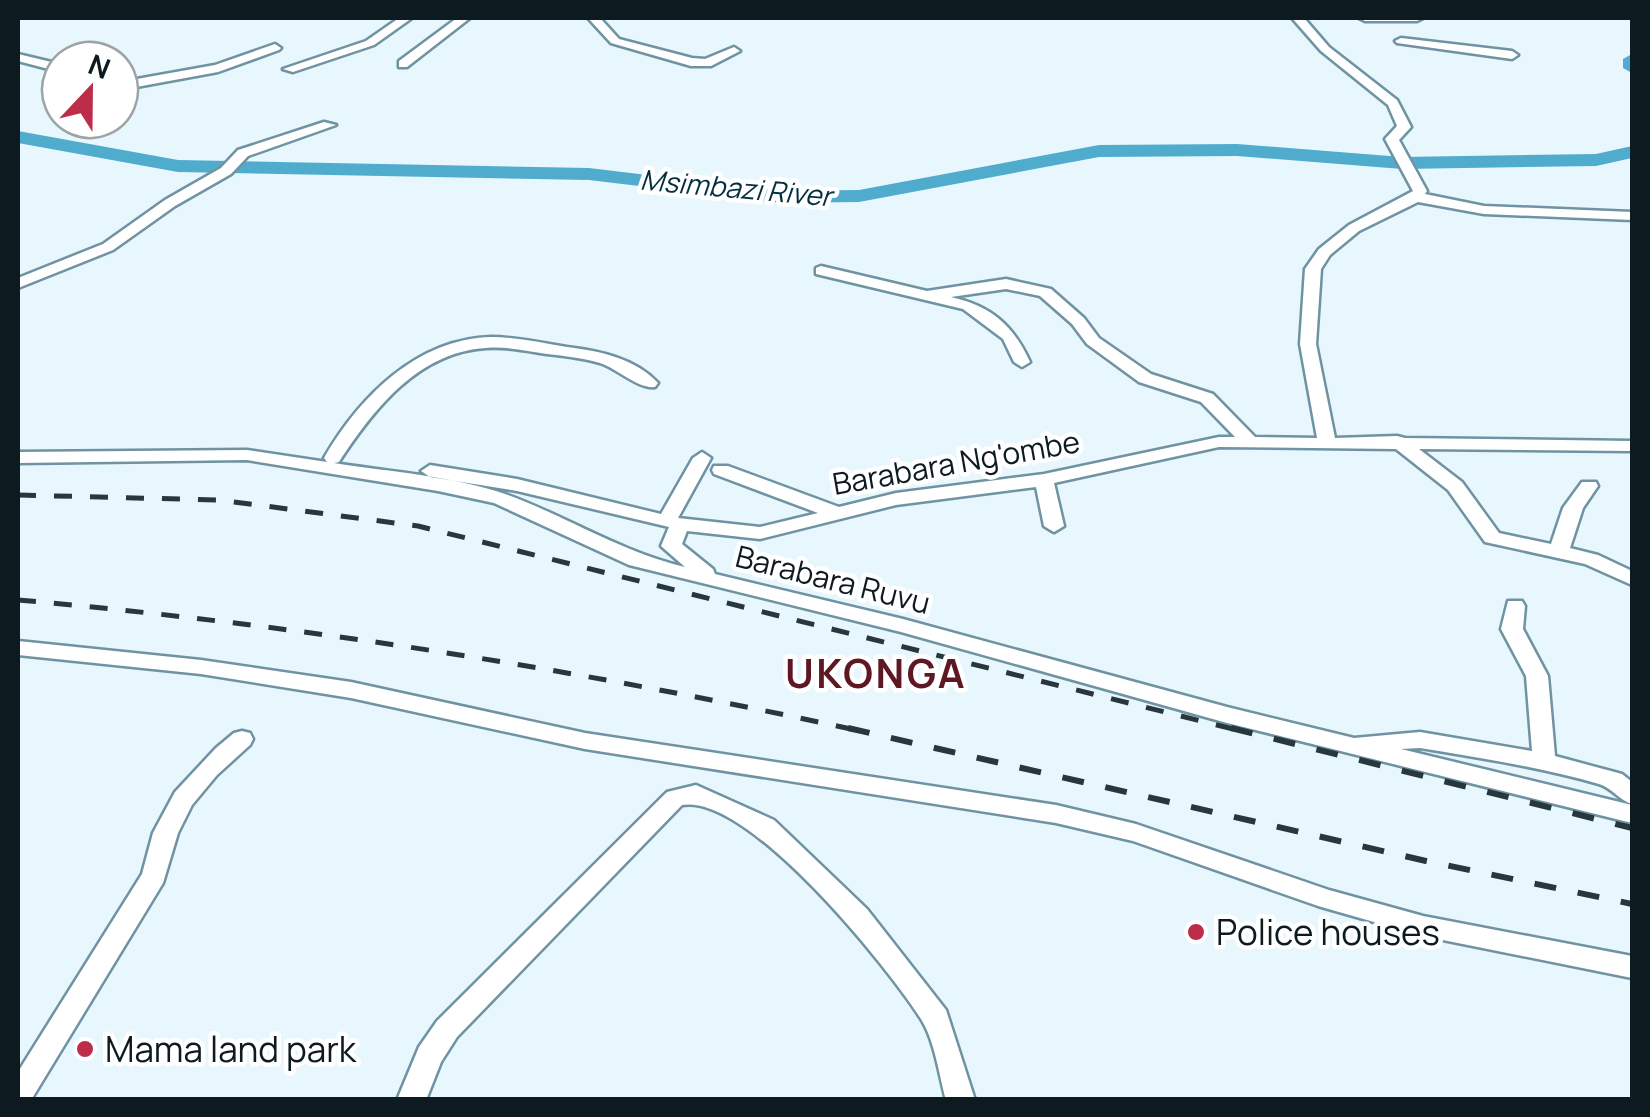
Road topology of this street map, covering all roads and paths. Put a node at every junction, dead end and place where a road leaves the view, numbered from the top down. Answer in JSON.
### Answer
{"nodes":[{"id":1,"x":406,"y":18,"type":"edge"},
{"id":2,"x":464,"y":18,"type":"edge"},
{"id":3,"x":594,"y":18,"type":"edge"},
{"id":4,"x":1298,"y":18,"type":"edge"},
{"id":5,"x":1365,"y":18,"type":"edge"},
{"id":6,"x":1417,"y":18,"type":"edge"},
{"id":7,"x":1400,"y":20,"type":"junction"},
{"id":8,"x":275,"y":48,"type":"dead end"},
{"id":9,"x":734,"y":50,"type":"dead end"},
{"id":10,"x":1512,"y":54,"type":"dead end"},
{"id":11,"x":403,"y":64,"type":"dead end"},
{"id":12,"x":289,"y":69,"type":"dead end"},
{"id":13,"x":140,"y":82,"type":"edge"},
{"id":14,"x":329,"y":125,"type":"dead end"},
{"id":15,"x":1416,"y":198,"type":"junction"},
{"id":16,"x":1632,"y":216,"type":"edge"},
{"id":17,"x":820,"y":271,"type":"dead end"},
{"id":18,"x":18,"y":283,"type":"edge"},
{"id":19,"x":932,"y":294,"type":"junction"},
{"id":20,"x":1022,"y":362,"type":"dead end"},
{"id":21,"x":649,"y":384,"type":"dead end"},
{"id":22,"x":1327,"y":441,"type":"junction"},
{"id":23,"x":1398,"y":441,"type":"junction"},
{"id":24,"x":1249,"y":442,"type":"junction"},
{"id":25,"x":1632,"y":446,"type":"edge"},
{"id":26,"x":18,"y":458,"type":"edge"},
{"id":27,"x":333,"y":458,"type":"junction"},
{"id":28,"x":702,"y":458,"type":"dead end"},
{"id":29,"x":296,"y":461,"type":"junction"},
{"id":30,"x":721,"y":470,"type":"dead end"},
{"id":31,"x":1044,"y":480,"type":"junction"},
{"id":32,"x":1588,"y":486,"type":"dead end"},
{"id":33,"x":834,"y":512,"type":"junction"},
{"id":34,"x":673,"y":523,"type":"junction"},
{"id":35,"x":1054,"y":526,"type":"dead end"},
{"id":36,"x":1560,"y":551,"type":"junction"},
{"id":37,"x":1632,"y":579,"type":"edge"},
{"id":38,"x":721,"y":583,"type":"junction"},
{"id":39,"x":1516,"y":606,"type":"dead end"},
{"id":40,"x":18,"y":648,"type":"edge"},
{"id":41,"x":242,"y":739,"type":"dead end"},
{"id":42,"x":1354,"y":746,"type":"junction"},
{"id":43,"x":1544,"y":761,"type":"junction"},
{"id":44,"x":1632,"y":795,"type":"edge"},
{"id":45,"x":1632,"y":814,"type":"edge"},
{"id":46,"x":1632,"y":967,"type":"edge"},
{"id":47,"x":18,"y":1096,"type":"edge"},
{"id":48,"x":411,"y":1100,"type":"edge"},
{"id":49,"x":962,"y":1100,"type":"edge"}],
"edges":[{"from":1,"to":12,"type":"street"},
{"from":2,"to":11,"type":"street"},
{"from":3,"to":9,"type":"street"},
{"from":4,"to":15,"type":"street"},
{"from":5,"to":7,"type":"street"},
{"from":6,"to":7,"type":"street"},
{"from":7,"to":10,"type":"street"},
{"from":8,"to":13,"type":"street"},
{"from":14,"to":18,"type":"street"},
{"from":15,"to":16,"type":"street"},
{"from":15,"to":22,"type":"street"},
{"from":17,"to":19,"type":"street"},
{"from":19,"to":20,"type":"street"},
{"from":19,"to":24,"type":"street"},
{"from":21,"to":27,"type":"street"},
{"from":22,"to":23,"type":"street","name":"Barabara Ng'ombe"},
{"from":22,"to":24,"type":"street","name":"Barabara Ng'ombe"},
{"from":23,"to":25,"type":"street","name":"Barabara Ng'ombe"},
{"from":23,"to":36,"type":"street"},
{"from":24,"to":31,"type":"street","name":"Barabara Ng'ombe"},
{"from":26,"to":29,"type":"street","name":"Barabara Ruvu"},
{"from":27,"to":29,"type":"street","name":"Barabara Ng'ombe"},
{"from":27,"to":34,"type":"street","name":"Barabara Ng'ombe"},
{"from":28,"to":34,"type":"street"},
{"from":29,"to":38,"type":"street","name":"Barabara Ruvu"},
{"from":30,"to":33,"type":"street"},
{"from":31,"to":33,"type":"street","name":"Barabara Ng'ombe"},
{"from":31,"to":35,"type":"street"},
{"from":32,"to":36,"type":"street"},
{"from":33,"to":34,"type":"street","name":"Barabara Ng'ombe"},
{"from":34,"to":38,"type":"street"},
{"from":36,"to":37,"type":"street"},
{"from":38,"to":42,"type":"street","name":"Barabara Ruvu"},
{"from":39,"to":43,"type":"street"},
{"from":40,"to":46,"type":"street"},
{"from":41,"to":47,"type":"street"},
{"from":42,"to":43,"type":"street"},
{"from":42,"to":45,"type":"street","name":"Barabara Ruvu"},
{"from":43,"to":44,"type":"street"},
{"from":48,"to":49,"type":"street"}]}
